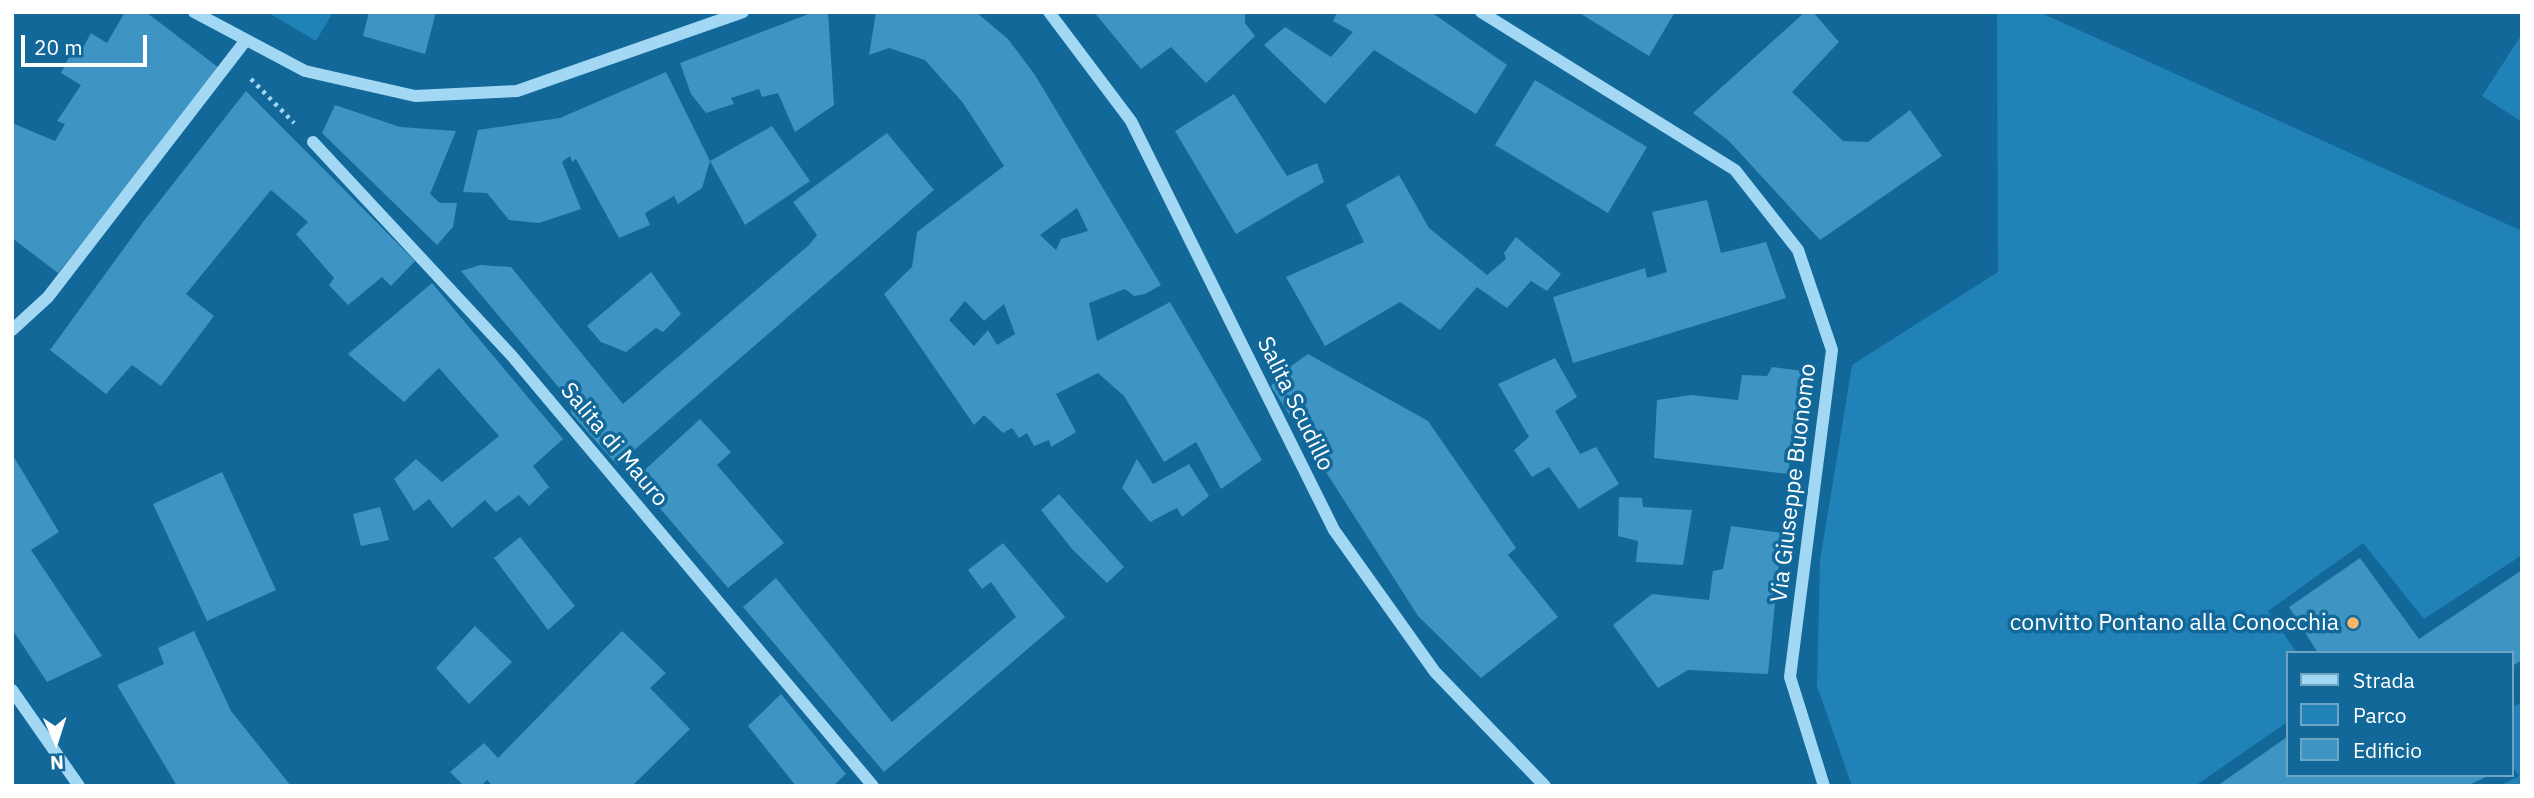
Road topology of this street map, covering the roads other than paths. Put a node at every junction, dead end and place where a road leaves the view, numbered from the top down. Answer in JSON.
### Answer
{"nodes":[{"id":1,"x":194,"y":12,"type":"edge"},
{"id":2,"x":743,"y":12,"type":"edge"},
{"id":3,"x":1049,"y":12,"type":"edge"},
{"id":4,"x":1481,"y":12,"type":"edge"},
{"id":5,"x":246,"y":40,"type":"junction"},
{"id":6,"x":313,"y":142,"type":"road end"},
{"id":7,"x":12,"y":330,"type":"edge"},
{"id":8,"x":12,"y":690,"type":"edge"},
{"id":9,"x":79,"y":786,"type":"edge"},
{"id":10,"x":873,"y":786,"type":"edge"},
{"id":11,"x":1545,"y":786,"type":"edge"},
{"id":12,"x":1824,"y":786,"type":"edge"}],
"edges":[{"from":1,"to":5,"type":"street"},
{"from":2,"to":5,"type":"street"},
{"from":3,"to":11,"type":"street","name":"Salita Scudillo"},
{"from":4,"to":12,"type":"street","name":"Via Giuseppe Buonomo"},
{"from":5,"to":7,"type":"street"},
{"from":6,"to":10,"type":"street","name":"Salita di Mauro"},
{"from":8,"to":9,"type":"street"}]}
